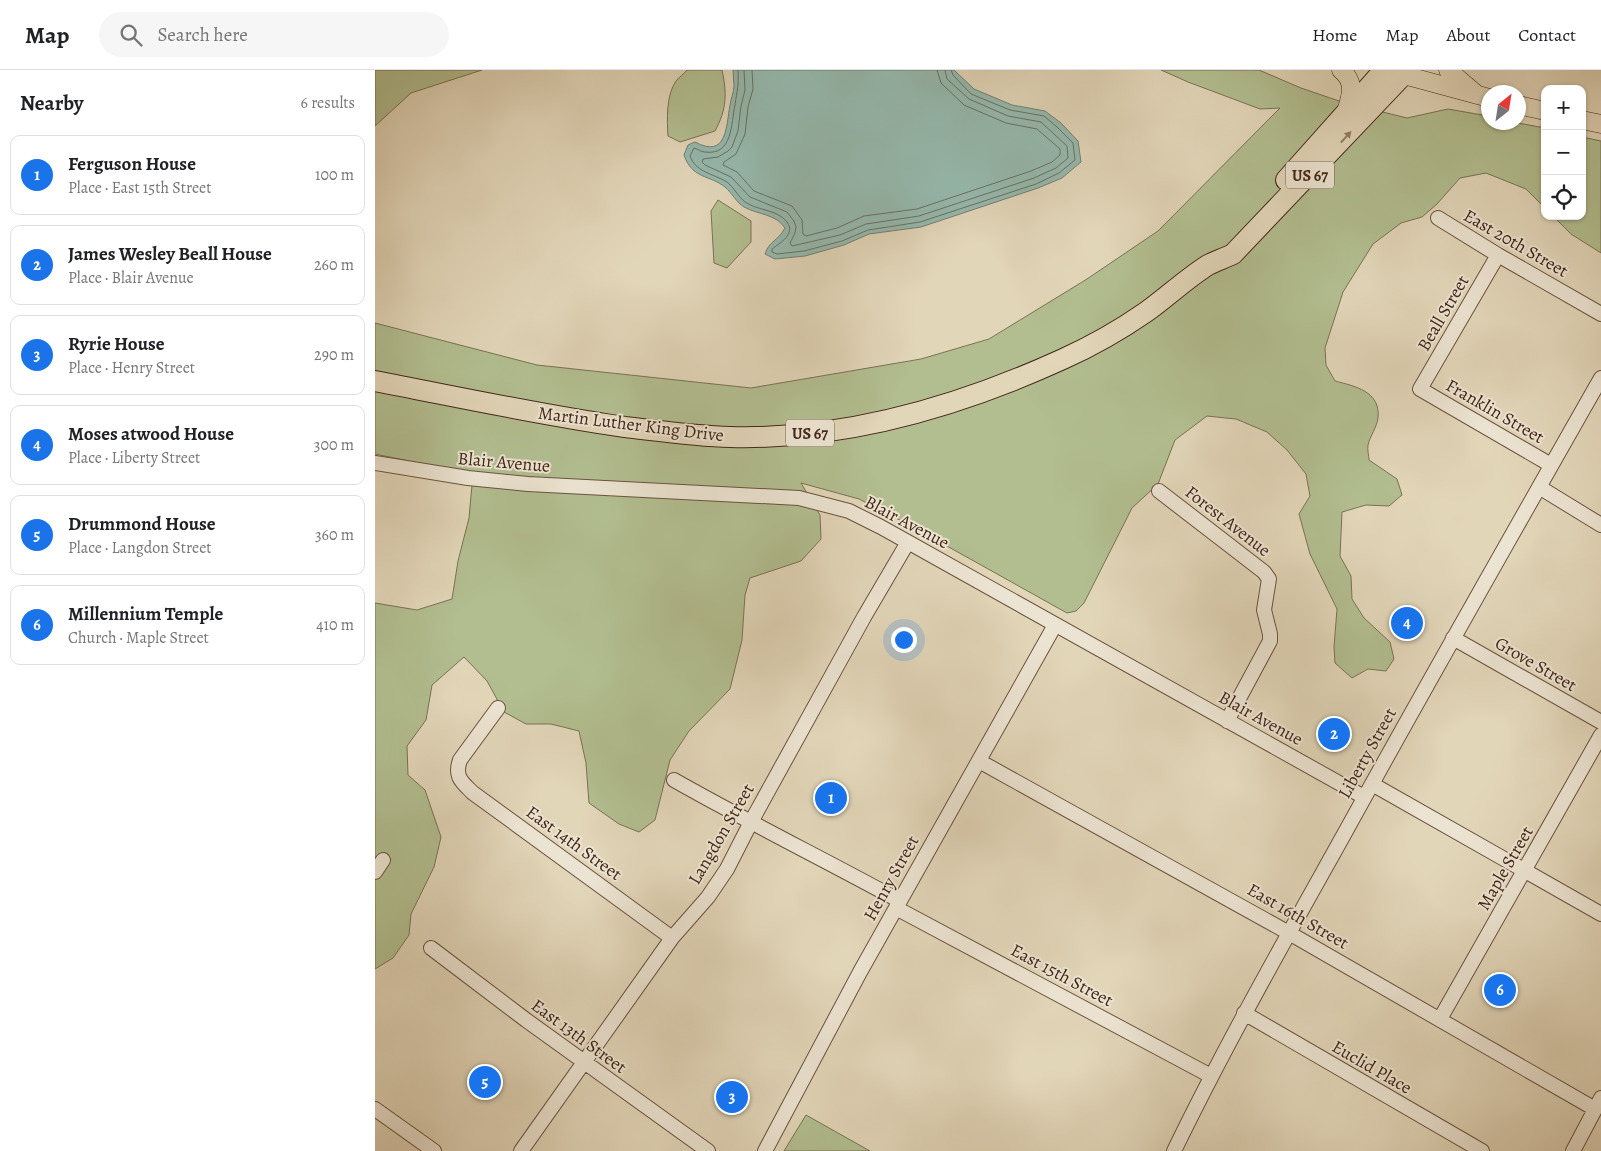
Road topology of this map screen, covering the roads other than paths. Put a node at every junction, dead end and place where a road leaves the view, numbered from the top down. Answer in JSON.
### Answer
{"nodes":[{"id":1,"x":1341,"y":70,"type":"edge"},
{"id":2,"x":1448,"y":70,"type":"edge"},
{"id":3,"x":1395,"y":71,"type":"edge"},
{"id":4,"x":1481,"y":95,"type":"edge"},
{"id":5,"x":1481,"y":96,"type":"edge"},
{"id":6,"x":1526,"y":107,"type":"edge"},
{"id":7,"x":1541,"y":110,"type":"edge"},
{"id":8,"x":1346,"y":112,"type":"junction"},
{"id":9,"x":1586,"y":121,"type":"edge"},
{"id":10,"x":1601,"y":124,"type":"edge"},
{"id":11,"x":1438,"y":218,"type":"dead end"},
{"id":12,"x":1498,"y":255,"type":"junction"},
{"id":13,"x":1209,"y":264,"type":"junction"},
{"id":14,"x":1601,"y":314,"type":"edge"},
{"id":15,"x":1601,"y":378,"type":"edge"},
{"id":16,"x":375,"y":381,"type":"edge"},
{"id":17,"x":1420,"y":389,"type":"joint"},
{"id":18,"x":375,"y":463,"type":"edge"},
{"id":19,"x":1551,"y":466,"type":"junction"},
{"id":20,"x":1539,"y":487,"type":"junction"},
{"id":21,"x":1159,"y":491,"type":"dead end"},
{"id":22,"x":1601,"y":525,"type":"edge"},
{"id":23,"x":908,"y":542,"type":"junction"},
{"id":24,"x":1055,"y":625,"type":"junction"},
{"id":25,"x":1453,"y":638,"type":"junction"},
{"id":26,"x":498,"y":708,"type":"dead end"},
{"id":27,"x":1227,"y":721,"type":"junction"},
{"id":28,"x":1601,"y":722,"type":"edge"},
{"id":29,"x":1601,"y":735,"type":"edge"},
{"id":30,"x":979,"y":760,"type":"junction"},
{"id":31,"x":674,"y":780,"type":"dead end"},
{"id":32,"x":1372,"y":784,"type":"junction"},
{"id":33,"x":1364,"y":797,"type":"junction"},
{"id":34,"x":751,"y":822,"type":"junction"},
{"id":35,"x":1525,"y":871,"type":"junction"},
{"id":36,"x":898,"y":905,"type":"junction"},
{"id":37,"x":1601,"y":914,"type":"edge"},
{"id":38,"x":1289,"y":933,"type":"junction"},
{"id":39,"x":672,"y":938,"type":"junction"},
{"id":40,"x":431,"y":948,"type":"dead end"},
{"id":41,"x":1244,"y":1013,"type":"junction"},
{"id":42,"x":1440,"y":1019,"type":"junction"},
{"id":43,"x":583,"y":1063,"type":"junction"},
{"id":44,"x":1211,"y":1076,"type":"junction"},
{"id":45,"x":1598,"y":1104,"type":"edge"},
{"id":46,"x":375,"y":1109,"type":"edge"},
{"id":47,"x":434,"y":1151,"type":"edge"},
{"id":48,"x":521,"y":1151,"type":"edge"},
{"id":49,"x":708,"y":1151,"type":"edge"},
{"id":50,"x":765,"y":1151,"type":"edge"},
{"id":51,"x":1175,"y":1151,"type":"edge"},
{"id":52,"x":1482,"y":1151,"type":"edge"},
{"id":53,"x":1573,"y":1151,"type":"edge"}],
"edges":[{"from":1,"to":8,"type":"main road"},
{"from":2,"to":4,"type":"main road"},
{"from":3,"to":5,"type":"main road"},
{"from":3,"to":8,"type":"highway","number":"US 67"},
{"from":13,"to":3,"type":"highway","number":"US 67","one_way":true},
{"from":6,"to":7,"type":"main road"},
{"from":8,"to":13,"type":"highway","number":"US 67"},
{"from":9,"to":10,"type":"main road"},
{"from":11,"to":12,"type":"street","name":"East 20th Street"},
{"from":12,"to":14,"type":"street","name":"East 20th Street"},
{"from":12,"to":17,"type":"street","name":"Beall Street"},
{"from":13,"to":16,"type":"highway","name":"Martin Luther King Drive","number":"US 67"},
{"from":15,"to":19,"type":"street","name":"Liberty Street"},
{"from":17,"to":19,"type":"street","name":"Franklin Street"},
{"from":18,"to":23,"type":"street","name":"Blair Avenue"},
{"from":19,"to":20,"type":"street","name":"Liberty Street"},
{"from":20,"to":22,"type":"street"},
{"from":20,"to":25,"type":"street","name":"Liberty Street"},
{"from":21,"to":27,"type":"street","name":"Forest Avenue"},
{"from":23,"to":24,"type":"street","name":"Blair Avenue"},
{"from":23,"to":34,"type":"street","name":"Langdon Street"},
{"from":24,"to":27,"type":"street","name":"Blair Avenue"},
{"from":24,"to":30,"type":"street","name":"Henry Street"},
{"from":25,"to":28,"type":"street","name":"Grove Street"},
{"from":25,"to":32,"type":"street","name":"Liberty Street"},
{"from":26,"to":39,"type":"street","name":"East 14th Street"},
{"from":27,"to":33,"type":"street","name":"Blair Avenue"},
{"from":29,"to":35,"type":"street","name":"Maple Street"},
{"from":30,"to":36,"type":"street","name":"Henry Street"},
{"from":30,"to":38,"type":"street","name":"East 16th Street"},
{"from":31,"to":34,"type":"street","name":"East 15th Street"},
{"from":32,"to":33,"type":"street","name":"Liberty Street"},
{"from":32,"to":35,"type":"street"},
{"from":33,"to":38,"type":"street","name":"Liberty Street"},
{"from":34,"to":36,"type":"street","name":"East 15th Street"},
{"from":34,"to":39,"type":"street","name":"Langdon Street"},
{"from":35,"to":37,"type":"street"},
{"from":35,"to":42,"type":"street","name":"Maple Street"},
{"from":36,"to":44,"type":"street","name":"East 15th Street"},
{"from":36,"to":50,"type":"street","name":"Henry Street"},
{"from":38,"to":41,"type":"street","name":"Liberty Street"},
{"from":38,"to":42,"type":"street","name":"East 16th Street"},
{"from":39,"to":43,"type":"street","name":"Langdon Street"},
{"from":40,"to":43,"type":"street","name":"East 13th Street"},
{"from":41,"to":44,"type":"street","name":"Liberty Street"},
{"from":41,"to":52,"type":"street","name":"Euclid Place"},
{"from":42,"to":45,"type":"street","name":"East 16th Street"},
{"from":43,"to":48,"type":"street","name":"Langdon Street"},
{"from":43,"to":49,"type":"street","name":"East 13th Street"},
{"from":44,"to":51,"type":"street","name":"Liberty Street"},
{"from":45,"to":53,"type":"street"},
{"from":46,"to":47,"type":"street"}]}
